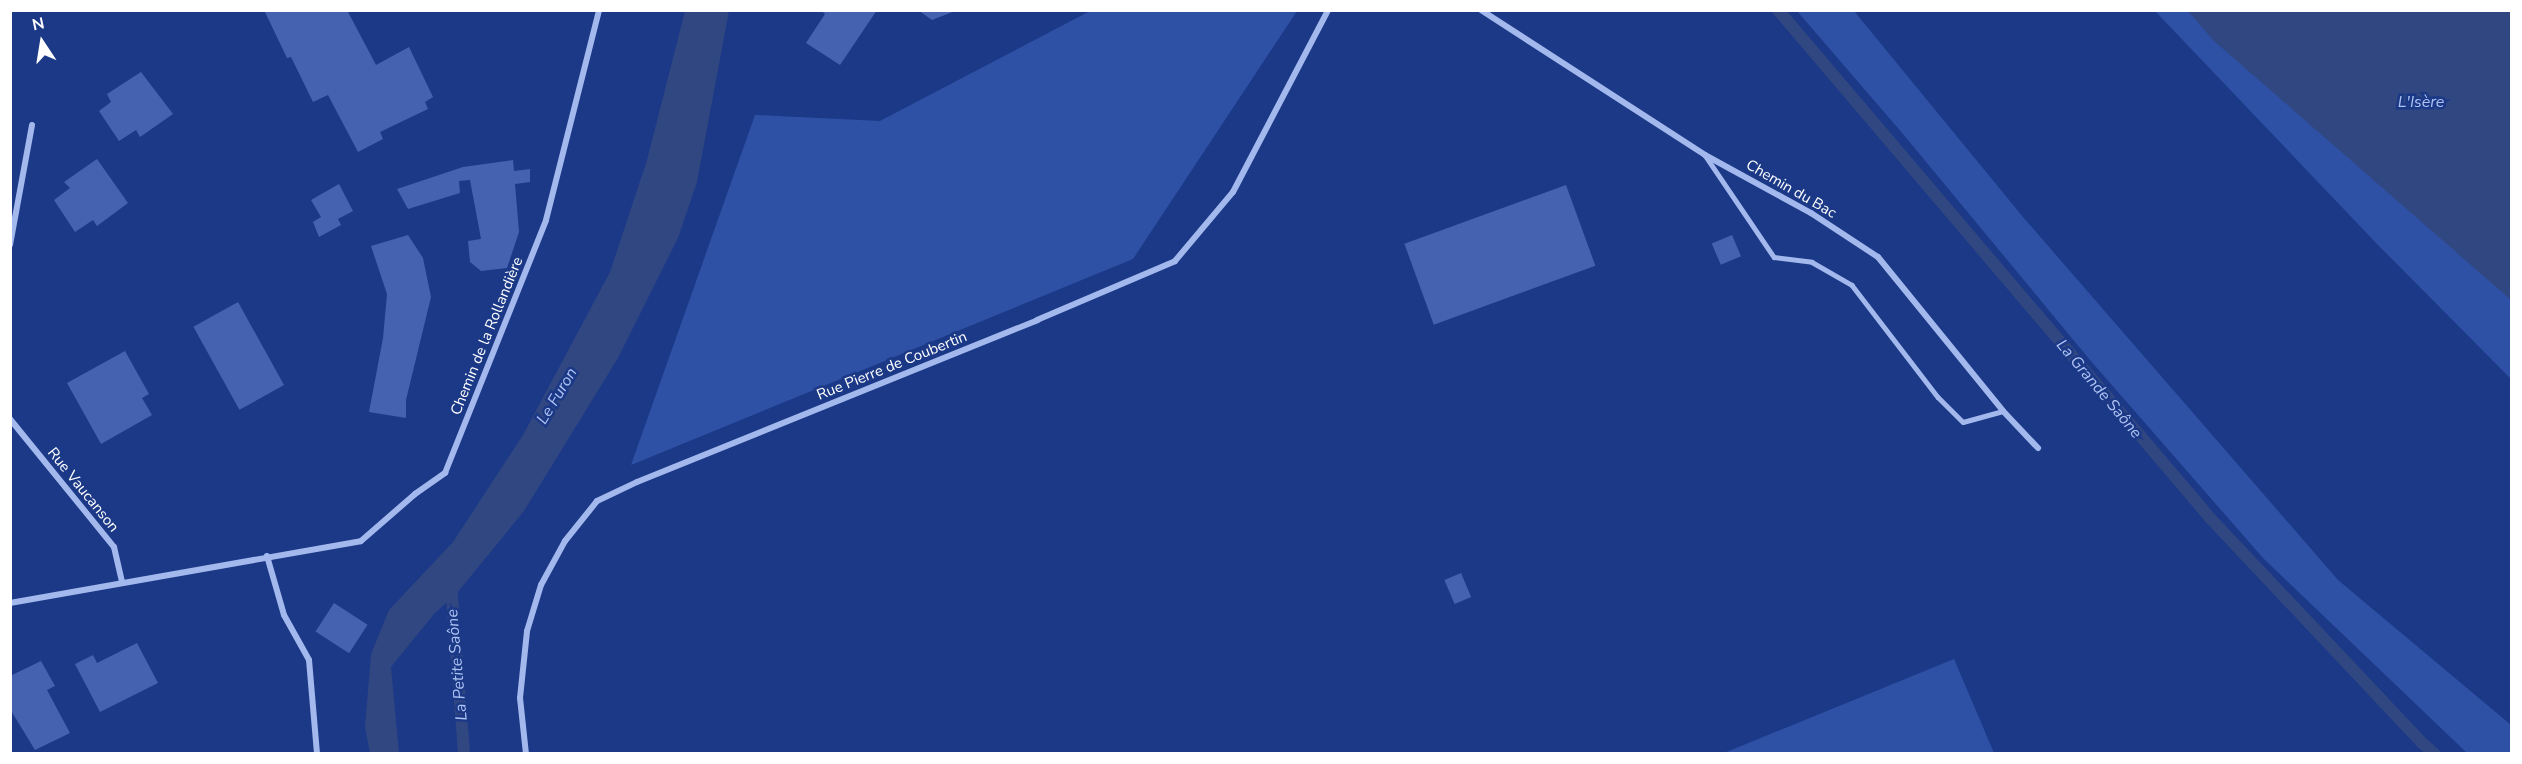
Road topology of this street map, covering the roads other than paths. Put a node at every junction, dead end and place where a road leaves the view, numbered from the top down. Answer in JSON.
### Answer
{"nodes":[{"id":1,"x":599,"y":10,"type":"edge"},
{"id":2,"x":1328,"y":10,"type":"edge"},
{"id":3,"x":1481,"y":10,"type":"edge"},
{"id":4,"x":32,"y":125,"type":"dead end"},
{"id":5,"x":1705,"y":155,"type":"junction"},
{"id":6,"x":10,"y":245,"type":"edge"},
{"id":7,"x":2003,"y":411,"type":"junction"},
{"id":8,"x":10,"y":418,"type":"edge"},
{"id":9,"x":2038,"y":448,"type":"dead end"},
{"id":10,"x":267,"y":556,"type":"junction"},
{"id":11,"x":123,"y":582,"type":"junction"},
{"id":12,"x":10,"y":603,"type":"edge"},
{"id":13,"x":317,"y":753,"type":"edge"},
{"id":14,"x":526,"y":753,"type":"edge"}],
"edges":[{"from":1,"to":10,"type":"street","name":"Chemin de la Rollandière"},
{"from":2,"to":14,"type":"street","name":"Rue Pierre de Coubertin"},
{"from":3,"to":5,"type":"street","name":"Chemin du Bac"},
{"from":4,"to":6,"type":"street"},
{"from":5,"to":7,"type":"street","name":"Chemin du Bac"},
{"from":5,"to":7,"type":"lane"},
{"from":7,"to":9,"type":"street","name":"Chemin du Bac"},
{"from":8,"to":11,"type":"street","name":"Rue Vaucanson"},
{"from":10,"to":11,"type":"street","name":"Chemin de la Rollandière"},
{"from":10,"to":13,"type":"street"},
{"from":11,"to":12,"type":"street","name":"Chemin de la Rollandière"}]}
